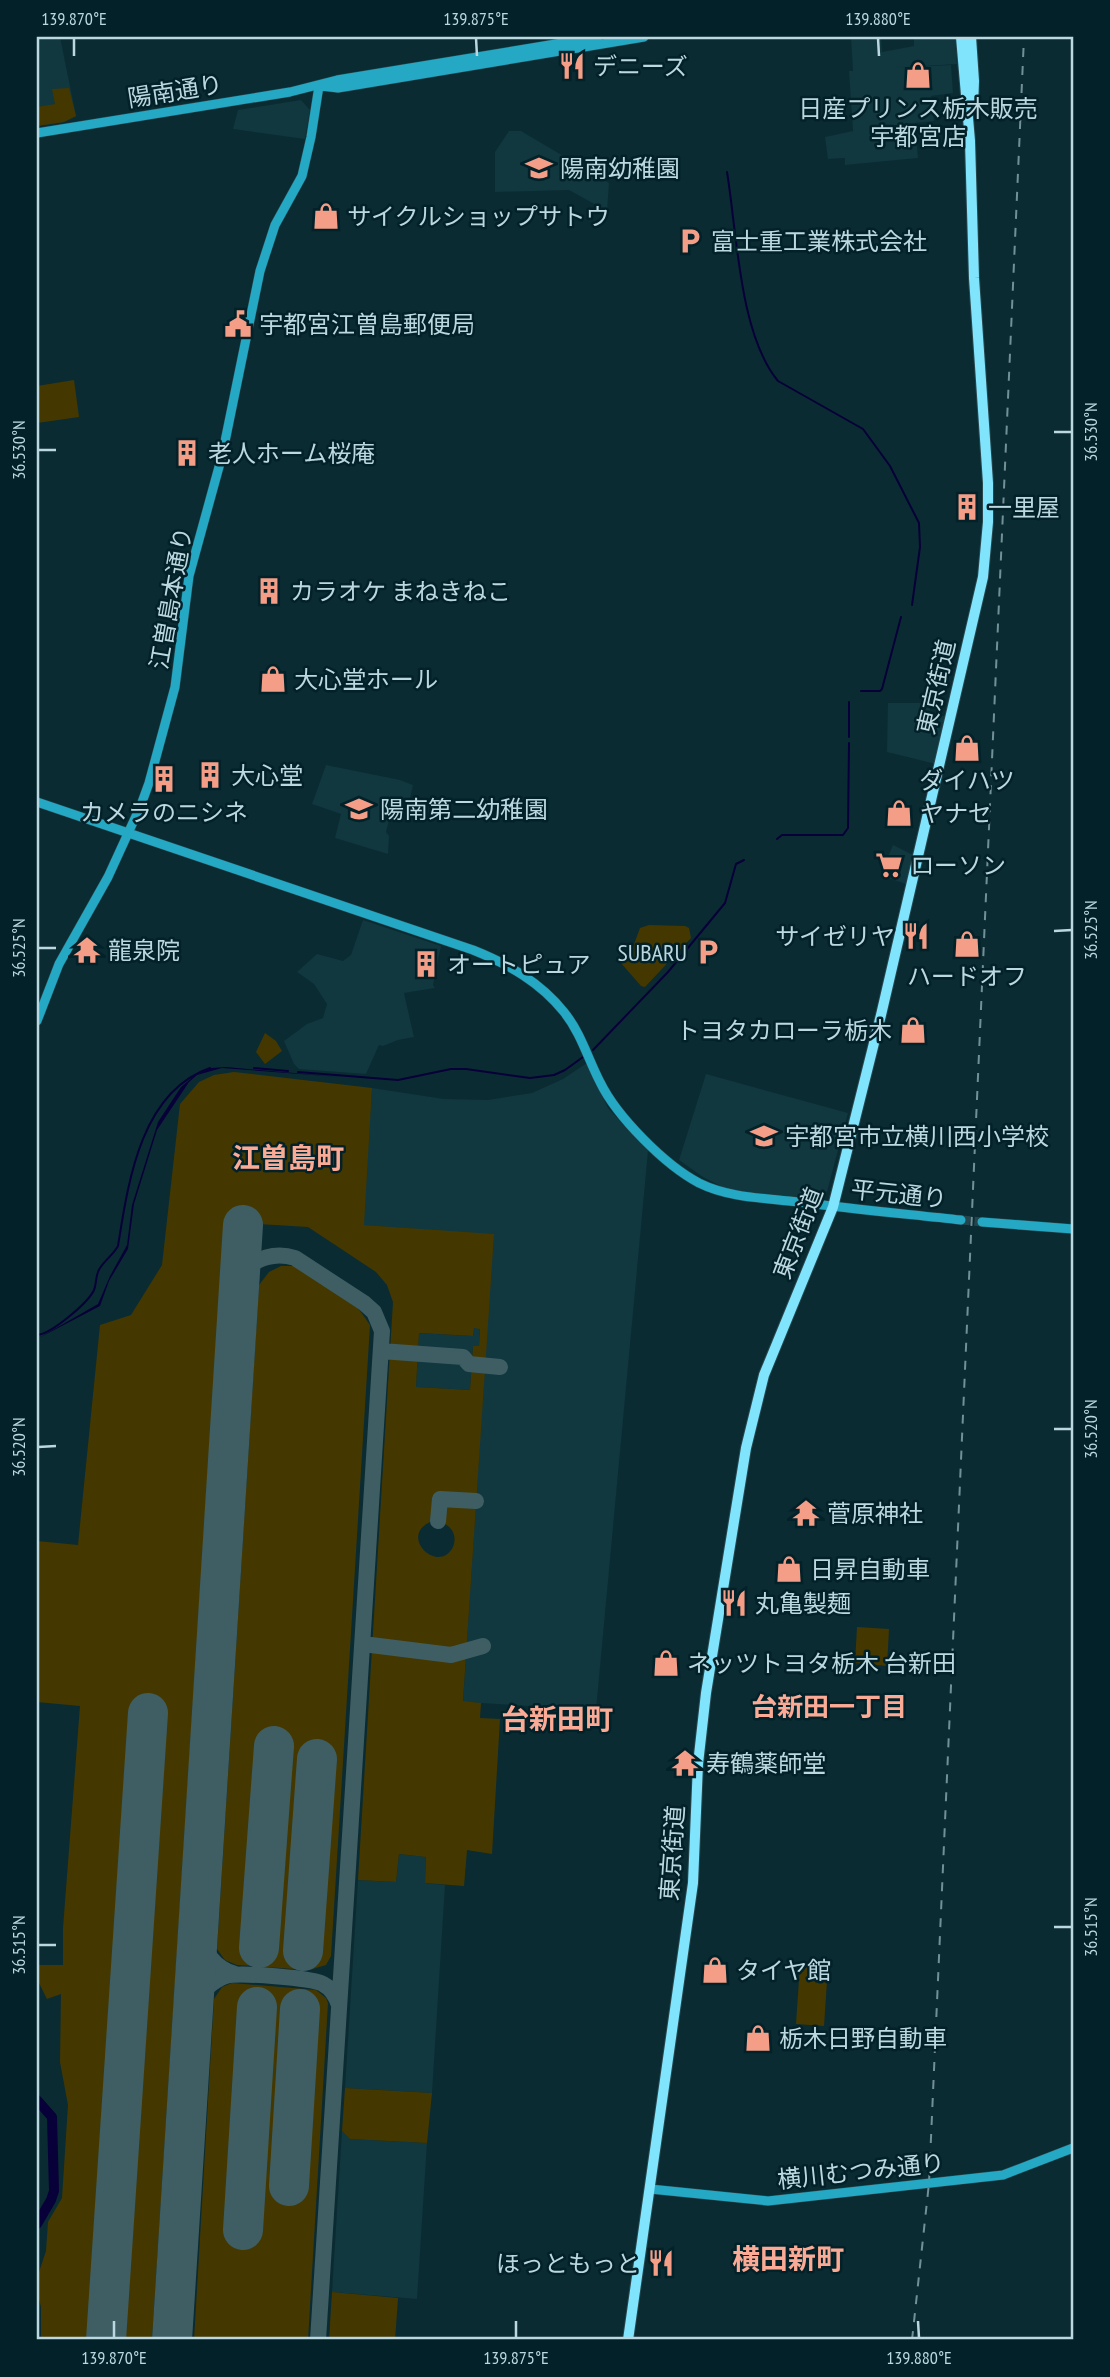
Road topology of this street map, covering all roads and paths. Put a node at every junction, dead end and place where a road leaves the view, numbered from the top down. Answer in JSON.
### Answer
{"nodes":[{"id":1,"x":598,"y":37,"type":"edge"},
{"id":2,"x":644,"y":37,"type":"edge"},
{"id":3,"x":961,"y":37,"type":"edge"},
{"id":4,"x":971,"y":37,"type":"edge"},
{"id":5,"x":319,"y":86,"type":"junction"},
{"id":6,"x":37,"y":133,"type":"edge"},
{"id":7,"x":971,"y":141,"type":"junction"},
{"id":8,"x":37,"y":802,"type":"edge"},
{"id":9,"x":128,"y":834,"type":"junction"},
{"id":10,"x":37,"y":1021,"type":"edge"},
{"id":11,"x":833,"y":1206,"type":"junction"},
{"id":12,"x":961,"y":1220,"type":"tunnel mouth"},
{"id":13,"x":982,"y":1222,"type":"tunnel mouth"},
{"id":14,"x":1073,"y":1229,"type":"edge"},
{"id":15,"x":1073,"y":2148,"type":"edge"},
{"id":16,"x":650,"y":2189,"type":"junction"},
{"id":17,"x":628,"y":2340,"type":"edge"}],
"edges":[{"from":1,"to":5,"type":"street"},
{"from":2,"to":5,"type":"street"},
{"from":3,"to":7,"type":"highway","name":"東京街道"},
{"from":4,"to":7,"type":"highway","name":"東京街道"},
{"from":5,"to":6,"type":"street","name":"陽南通り"},
{"from":5,"to":9,"type":"street","name":"江曽島本通り"},
{"from":7,"to":11,"type":"highway","name":"東京街道"},
{"from":8,"to":9,"type":"street","name":"平元通り"},
{"from":9,"to":10,"type":"street","name":"江曽島本通り"},
{"from":9,"to":11,"type":"street","name":"平元通り"},
{"from":11,"to":12,"type":"street","name":"平元通り"},
{"from":11,"to":16,"type":"highway","name":"東京街道"},
{"from":13,"to":14,"type":"street"},
{"from":15,"to":16,"type":"street","name":"横川むつみ通り"},
{"from":16,"to":17,"type":"highway","name":"東京街道"}]}
